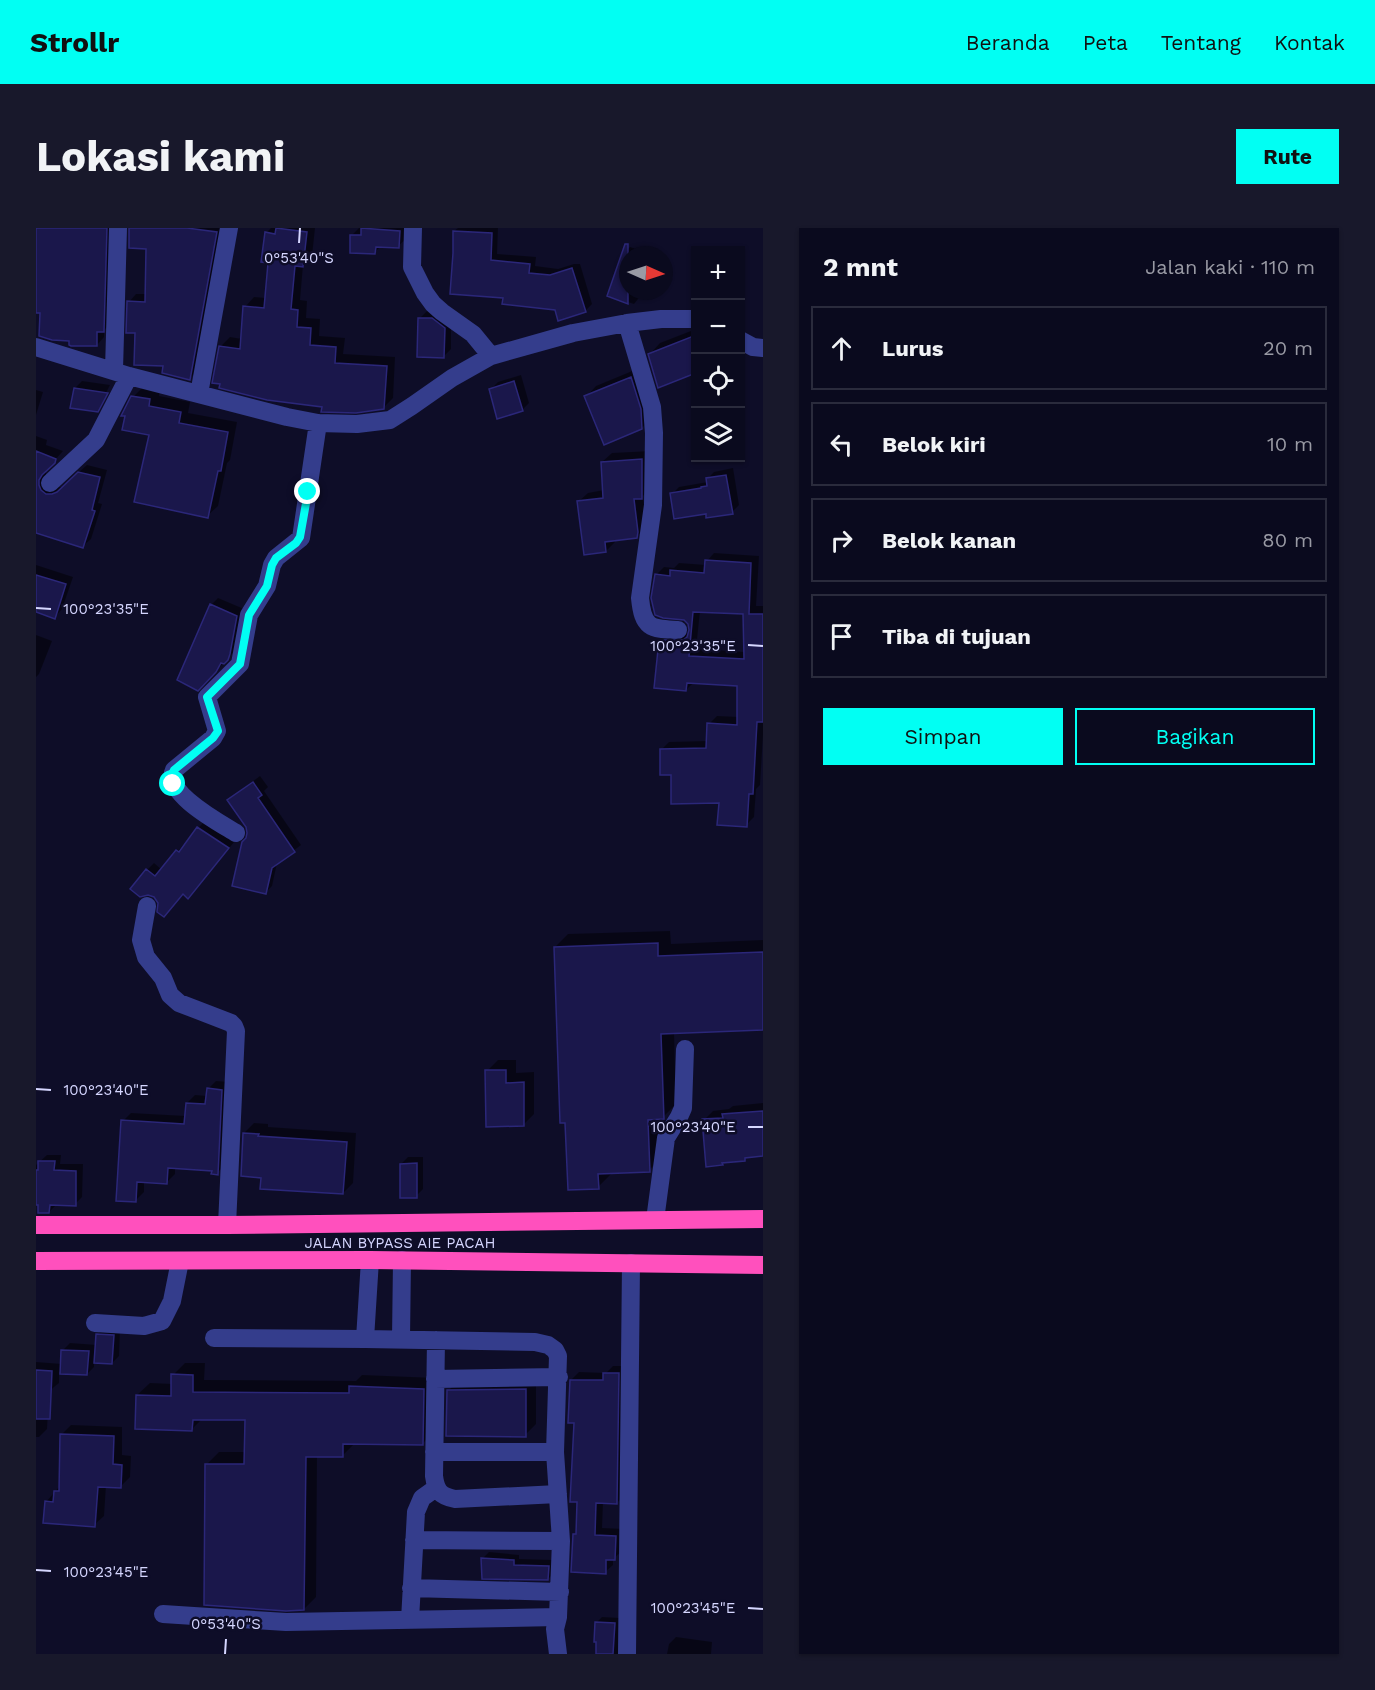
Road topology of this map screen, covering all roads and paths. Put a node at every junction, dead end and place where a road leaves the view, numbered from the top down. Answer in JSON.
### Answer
{"nodes":[{"id":1,"x":118,"y":228,"type":"edge"},
{"id":2,"x":229,"y":228,"type":"edge"},
{"id":3,"x":413,"y":228,"type":"edge"},
{"id":4,"x":691,"y":319,"type":"edge"},
{"id":5,"x":627,"y":324,"type":"junction"},
{"id":6,"x":745,"y":342,"type":"edge"},
{"id":7,"x":36,"y":347,"type":"edge"},
{"id":8,"x":763,"y":348,"type":"edge"},
{"id":9,"x":491,"y":356,"type":"junction"},
{"id":10,"x":121,"y":373,"type":"junction"},
{"id":11,"x":199,"y":394,"type":"junction"},
{"id":12,"x":318,"y":423,"type":"junction"},
{"id":13,"x":50,"y":483,"type":"dead end"},
{"id":14,"x":678,"y":630,"type":"dead end"},
{"id":15,"x":237,"y":833,"type":"dead end"},
{"id":16,"x":147,"y":906,"type":"dead end"},
{"id":17,"x":685,"y":1049,"type":"dead end"},
{"id":18,"x":763,"y":1219,"type":"edge"},
{"id":19,"x":655,"y":1220,"type":"junction"},
{"id":20,"x":36,"y":1225,"type":"edge"},
{"id":21,"x":227,"y":1225,"type":"junction"},
{"id":22,"x":370,"y":1260,"type":"junction"},
{"id":23,"x":402,"y":1260,"type":"junction"},
{"id":24,"x":36,"y":1261,"type":"edge"},
{"id":25,"x":180,"y":1261,"type":"junction"},
{"id":26,"x":632,"y":1263,"type":"junction"},
{"id":27,"x":763,"y":1265,"type":"edge"},
{"id":28,"x":95,"y":1323,"type":"dead end"},
{"id":29,"x":214,"y":1338,"type":"dead end"},
{"id":30,"x":365,"y":1338,"type":"junction"},
{"id":31,"x":401,"y":1339,"type":"junction"},
{"id":32,"x":436,"y":1340,"type":"junction"},
{"id":33,"x":559,"y":1377,"type":"junction"},
{"id":34,"x":435,"y":1378,"type":"junction"},
{"id":35,"x":434,"y":1452,"type":"junction"},
{"id":36,"x":555,"y":1452,"type":"junction"},
{"id":37,"x":436,"y":1488,"type":"junction"},
{"id":38,"x":558,"y":1494,"type":"junction"},
{"id":39,"x":414,"y":1540,"type":"junction"},
{"id":40,"x":561,"y":1541,"type":"junction"},
{"id":41,"x":411,"y":1588,"type":"junction"},
{"id":42,"x":560,"y":1592,"type":"junction"},
{"id":43,"x":163,"y":1614,"type":"dead end"},
{"id":44,"x":558,"y":1617,"type":"junction"},
{"id":45,"x":410,"y":1620,"type":"junction"},
{"id":46,"x":558,"y":1654,"type":"edge"},
{"id":47,"x":627,"y":1654,"type":"edge"}],
"edges":[{"from":1,"to":10,"type":"street"},
{"from":2,"to":11,"type":"street"},
{"from":3,"to":9,"type":"street"},
{"from":4,"to":5,"type":"street"},
{"from":5,"to":9,"type":"street"},
{"from":5,"to":14,"type":"street"},
{"from":6,"to":8,"type":"street"},
{"from":7,"to":10,"type":"street"},
{"from":9,"to":12,"type":"street"},
{"from":10,"to":11,"type":"street"},
{"from":10,"to":13,"type":"street"},
{"from":11,"to":12,"type":"street"},
{"from":12,"to":15,"type":"street"},
{"from":16,"to":21,"type":"street"},
{"from":17,"to":19,"type":"street"},
{"from":18,"to":19,"type":"highway"},
{"from":19,"to":21,"type":"highway"},
{"from":20,"to":21,"type":"highway"},
{"from":22,"to":23,"type":"highway","name":"JALAN BYPASS AIE PACAH"},
{"from":22,"to":25,"type":"highway","name":"JALAN BYPASS AIE PACAH"},
{"from":22,"to":30,"type":"street"},
{"from":23,"to":26,"type":"highway","name":"JALAN BYPASS AIE PACAH"},
{"from":23,"to":31,"type":"street"},
{"from":24,"to":25,"type":"highway","name":"JALAN BYPASS AIE PACAH"},
{"from":25,"to":28,"type":"street"},
{"from":26,"to":27,"type":"highway","name":"JALAN BYPASS AIE PACAH"},
{"from":26,"to":47,"type":"street"},
{"from":29,"to":30,"type":"street"},
{"from":30,"to":31,"type":"street"},
{"from":31,"to":32,"type":"street"},
{"from":32,"to":33,"type":"street"},
{"from":32,"to":34,"type":"street"},
{"from":33,"to":34,"type":"street"},
{"from":33,"to":36,"type":"street"},
{"from":34,"to":35,"type":"street"},
{"from":35,"to":36,"type":"street"},
{"from":35,"to":37,"type":"street"},
{"from":36,"to":38,"type":"street"},
{"from":37,"to":38,"type":"street"},
{"from":37,"to":39,"type":"street"},
{"from":38,"to":40,"type":"street"},
{"from":39,"to":40,"type":"street"},
{"from":39,"to":41,"type":"street"},
{"from":40,"to":42,"type":"street"},
{"from":41,"to":42,"type":"street"},
{"from":41,"to":45,"type":"street"},
{"from":42,"to":44,"type":"street"},
{"from":43,"to":45,"type":"street"},
{"from":44,"to":45,"type":"street"},
{"from":44,"to":46,"type":"street"}]}
